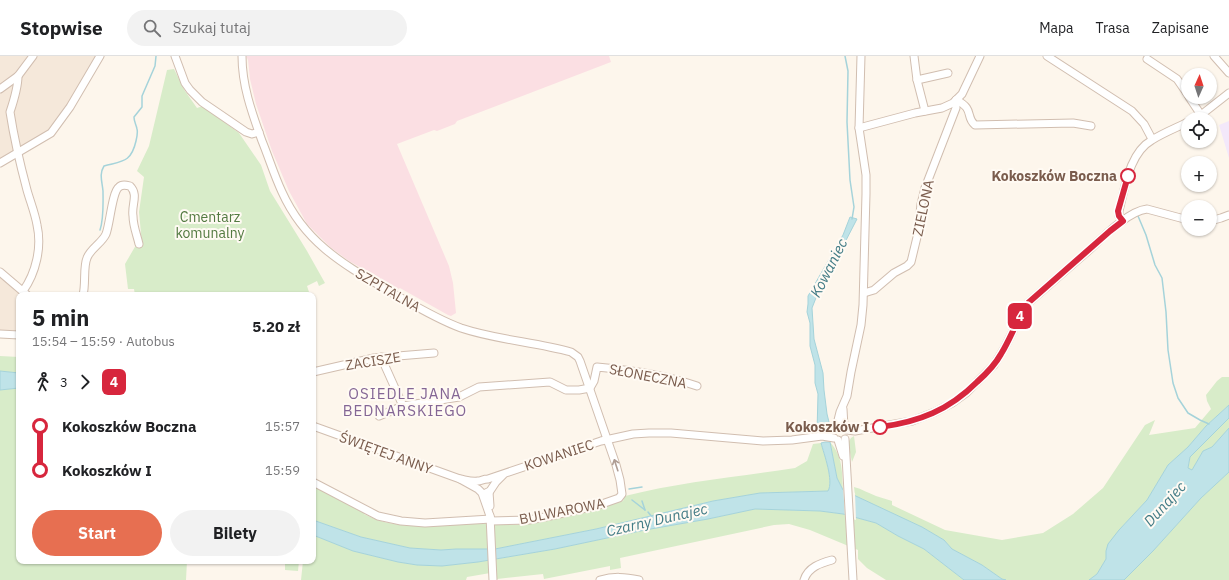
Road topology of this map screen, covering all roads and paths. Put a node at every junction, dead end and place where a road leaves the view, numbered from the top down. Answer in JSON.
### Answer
{"nodes":[{"id":1,"x":33,"y":56,"type":"edge"},
{"id":2,"x":100,"y":56,"type":"edge"},
{"id":3,"x":175,"y":56,"type":"edge"},
{"id":4,"x":242,"y":56,"type":"edge"},
{"id":5,"x":861,"y":56,"type":"edge"},
{"id":6,"x":914,"y":56,"type":"edge"},
{"id":7,"x":980,"y":56,"type":"edge"},
{"id":8,"x":1048,"y":56,"type":"edge"},
{"id":9,"x":1214,"y":56,"type":"edge"},
{"id":10,"x":1147,"y":59,"type":"dead end"},
{"id":11,"x":948,"y":73,"type":"dead end"},
{"id":12,"x":1229,"y":73,"type":"edge"},
{"id":13,"x":18,"y":76,"type":"junction"},
{"id":14,"x":917,"y":80,"type":"junction"},
{"id":15,"x":1181,"y":85,"type":"edge"},
{"id":16,"x":0,"y":89,"type":"edge"},
{"id":17,"x":1229,"y":93,"type":"edge"},
{"id":18,"x":956,"y":100,"type":"junction"},
{"id":19,"x":925,"y":110,"type":"junction"},
{"id":20,"x":1205,"y":112,"type":"edge"},
{"id":21,"x":1181,"y":125,"type":"edge"},
{"id":22,"x":1091,"y":126,"type":"dead end"},
{"id":23,"x":859,"y":128,"type":"junction"},
{"id":24,"x":259,"y":132,"type":"junction"},
{"id":25,"x":1152,"y":139,"type":"junction"},
{"id":26,"x":18,"y":153,"type":"junction"},
{"id":27,"x":0,"y":163,"type":"edge"},
{"id":28,"x":1229,"y":215,"type":"edge"},
{"id":29,"x":1181,"y":218,"type":"edge"},
{"id":30,"x":1217,"y":219,"type":"edge"},
{"id":31,"x":1123,"y":221,"type":"junction"},
{"id":32,"x":139,"y":244,"type":"dead end"},
{"id":33,"x":0,"y":272,"type":"edge"},
{"id":34,"x":24,"y":292,"type":"edge"},
{"id":35,"x":25,"y":292,"type":"edge"},
{"id":36,"x":83,"y":292,"type":"edge"},
{"id":37,"x":864,"y":293,"type":"junction"},
{"id":38,"x":0,"y":334,"type":"edge"},
{"id":39,"x":16,"y":335,"type":"edge"},
{"id":40,"x":434,"y":353,"type":"dead end"},
{"id":41,"x":381,"y":357,"type":"junction"},
{"id":42,"x":316,"y":371,"type":"edge"},
{"id":43,"x":697,"y":386,"type":"dead end"},
{"id":44,"x":590,"y":388,"type":"junction"},
{"id":45,"x":403,"y":406,"type":"junction"},
{"id":46,"x":843,"y":408,"type":"junction"},
{"id":47,"x":379,"y":416,"type":"dead end"},
{"id":48,"x":316,"y":427,"type":"edge"},
{"id":49,"x":835,"y":429,"type":"junction"},
{"id":50,"x":842,"y":435,"type":"junction"},
{"id":51,"x":819,"y":436,"type":"junction"},
{"id":52,"x":607,"y":439,"type":"junction"},
{"id":53,"x":510,"y":471,"type":"junction"},
{"id":54,"x":460,"y":479,"type":"junction"},
{"id":55,"x":488,"y":479,"type":"junction"},
{"id":56,"x":480,"y":481,"type":"junction"},
{"id":57,"x":316,"y":484,"type":"edge"},
{"id":58,"x":485,"y":490,"type":"junction"},
{"id":59,"x":490,"y":519,"type":"junction"},
{"id":60,"x":832,"y":560,"type":"dead end"},
{"id":61,"x":493,"y":580,"type":"edge"},
{"id":62,"x":600,"y":580,"type":"edge"},
{"id":63,"x":639,"y":580,"type":"edge"},
{"id":64,"x":804,"y":580,"type":"edge"},
{"id":65,"x":853,"y":580,"type":"edge"}],
"edges":[{"from":1,"to":13,"type":"street"},
{"from":2,"to":26,"type":"street"},
{"from":3,"to":24,"type":"street"},
{"from":4,"to":24,"type":"street","name":"SZPITALNA"},
{"from":5,"to":23,"type":"street"},
{"from":6,"to":14,"type":"street"},
{"from":7,"to":18,"type":"street","name":"ZIELONA"},
{"from":8,"to":25,"type":"street"},
{"from":9,"to":12,"type":"street"},
{"from":10,"to":15,"type":"street"},
{"from":11,"to":14,"type":"street"},
{"from":13,"to":16,"type":"street"},
{"from":13,"to":26,"type":"street"},
{"from":14,"to":19,"type":"street"},
{"from":17,"to":20,"type":"street"},
{"from":18,"to":19,"type":"street"},
{"from":18,"to":22,"type":"street"},
{"from":18,"to":37,"type":"street","name":"ZIELONA"},
{"from":19,"to":23,"type":"street"},
{"from":21,"to":25,"type":"street"},
{"from":23,"to":37,"type":"street"},
{"from":24,"to":44,"type":"street","name":"SZPITALNA"},
{"from":25,"to":31,"type":"street"},
{"from":26,"to":27,"type":"street"},
{"from":26,"to":35,"type":"street"},
{"from":28,"to":30,"type":"street"},
{"from":29,"to":31,"type":"street"},
{"from":31,"to":50,"type":"street"},
{"from":32,"to":36,"type":"street"},
{"from":33,"to":34,"type":"street"},
{"from":37,"to":46,"type":"street"},
{"from":38,"to":39,"type":"street"},
{"from":40,"to":41,"type":"street","name":"ZACISZE"},
{"from":41,"to":42,"type":"street","name":"ZACISZE"},
{"from":41,"to":45,"type":"street"},
{"from":43,"to":44,"type":"street","name":"SŁONECZNA"},
{"from":44,"to":45,"type":"street"},
{"from":44,"to":52,"type":"street","name":"SZPITALNA"},
{"from":45,"to":47,"type":"street"},
{"from":46,"to":49,"type":"street"},
{"from":46,"to":50,"type":"street"},
{"from":48,"to":54,"type":"street","name":"ŚWIĘTEJ ANNY"},
{"from":49,"to":50,"type":"street"},
{"from":49,"to":50,"type":"street","name":"KOWANIEC"},
{"from":49,"to":51,"type":"street","name":"KOWANIEC"},
{"from":50,"to":51,"type":"street","name":"KOWANIEC"},
{"from":50,"to":65,"type":"street"},
{"from":51,"to":52,"type":"street","name":"KOWANIEC"},
{"from":52,"to":53,"type":"street","name":"KOWANIEC"},
{"from":59,"to":52,"type":"street","name":"BULWAROWA","one_way":true},
{"from":53,"to":55,"type":"street","name":"KOWANIEC"},
{"from":53,"to":58,"type":"street","name":"KOWANIEC"},
{"from":54,"to":56,"type":"street","name":"ŚWIĘTEJ ANNY"},
{"from":54,"to":58,"type":"street","name":"ŚWIĘTEJ ANNY"},
{"from":55,"to":56,"type":"street","name":"KOWANIEC"},
{"from":55,"to":58,"type":"street"},
{"from":56,"to":58,"type":"street"},
{"from":57,"to":59,"type":"street"},
{"from":58,"to":59,"type":"street"},
{"from":59,"to":61,"type":"street"},
{"from":60,"to":64,"type":"street"},
{"from":62,"to":63,"type":"street"}]}
